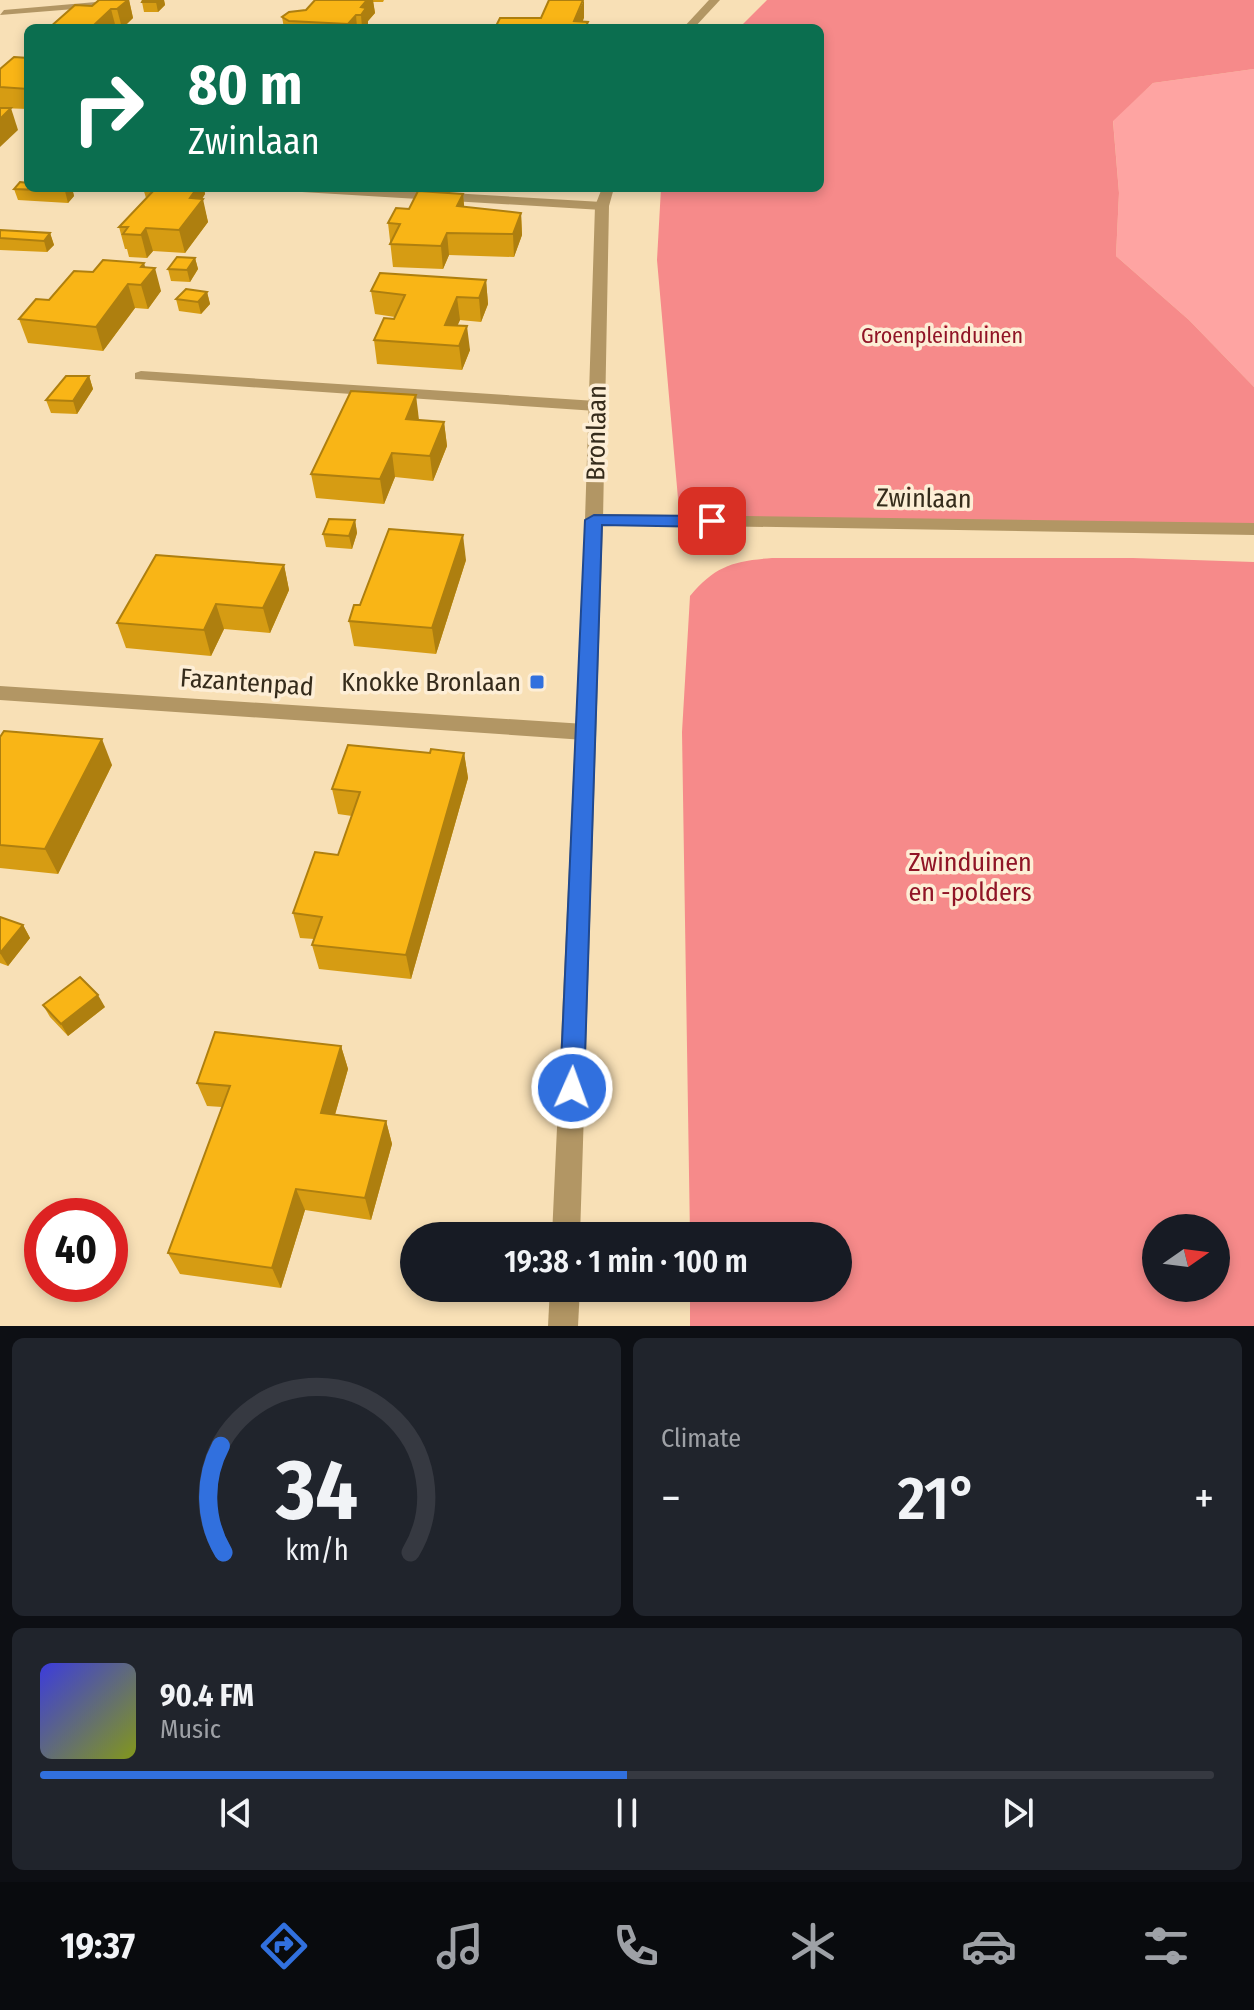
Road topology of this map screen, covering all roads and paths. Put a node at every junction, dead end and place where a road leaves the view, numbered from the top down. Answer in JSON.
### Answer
{"nodes":[{"id":1,"x":714,"y":0,"type":"edge"},
{"id":2,"x":122,"y":2,"type":"edge"},
{"id":3,"x":1,"y":12,"type":"edge"},
{"id":4,"x":692,"y":24,"type":"edge"},
{"id":5,"x":437,"y":192,"type":"edge"},
{"id":6,"x":605,"y":197,"type":"edge"},
{"id":7,"x":141,"y":376,"type":"dead end"},
{"id":8,"x":596,"y":406,"type":"junction"},
{"id":9,"x":594,"y":520,"type":"junction"},
{"id":10,"x":1254,"y":529,"type":"edge"},
{"id":11,"x":0,"y":693,"type":"edge"},
{"id":12,"x":585,"y":732,"type":"junction"},
{"id":13,"x":567,"y":1222,"type":"edge"},
{"id":14,"x":564,"y":1302,"type":"edge"},
{"id":15,"x":563,"y":1326,"type":"edge"}],
"edges":[{"from":1,"to":4,"type":"street"},
{"from":2,"to":3,"type":"street"},
{"from":5,"to":6,"type":"street","name":"Bronlaan"},
{"from":6,"to":8,"type":"street","name":"Bronlaan"},
{"from":7,"to":8,"type":"street"},
{"from":8,"to":9,"type":"street","name":"Bronlaan"},
{"from":9,"to":10,"type":"street","name":"Zwinlaan"},
{"from":9,"to":12,"type":"street","name":"Bronlaan"},
{"from":11,"to":12,"type":"street","name":"Fazantenpad"},
{"from":12,"to":13,"type":"street","name":"Bronlaan"},
{"from":14,"to":15,"type":"street"}]}
